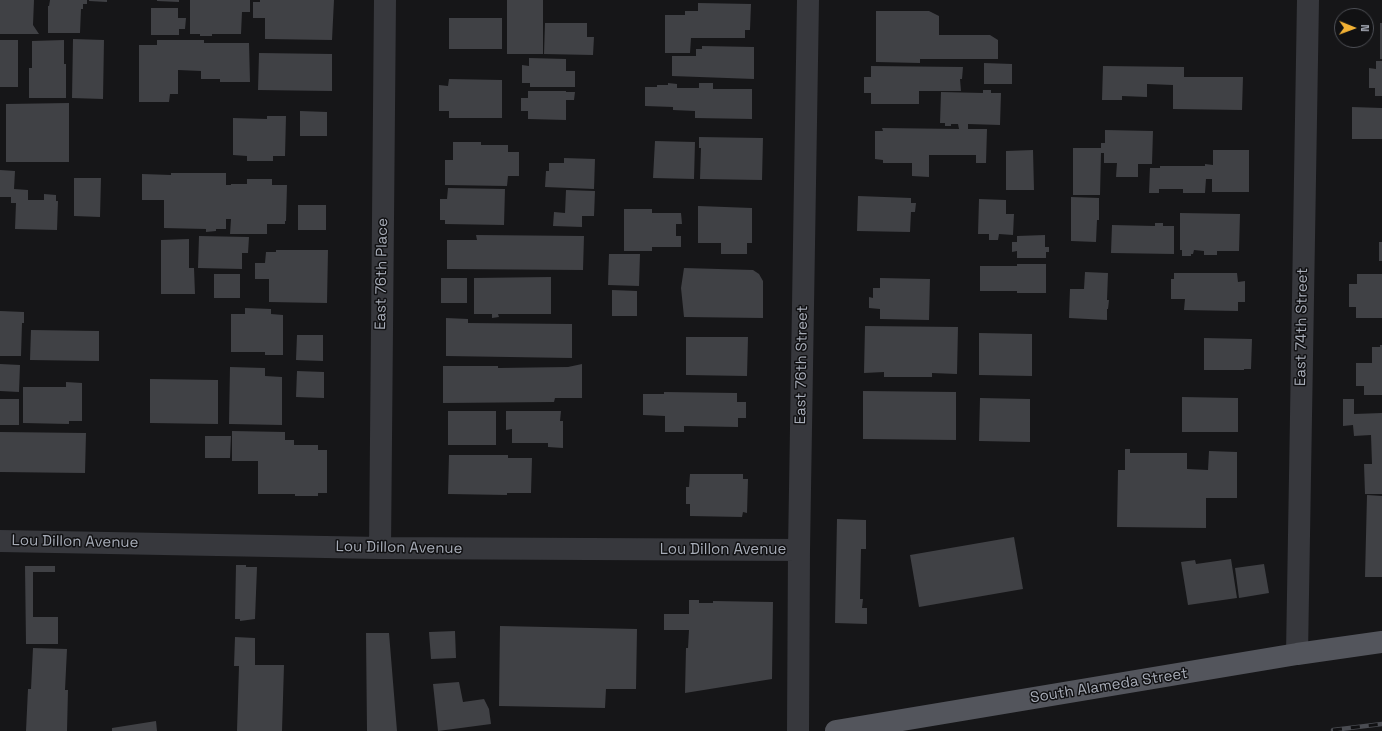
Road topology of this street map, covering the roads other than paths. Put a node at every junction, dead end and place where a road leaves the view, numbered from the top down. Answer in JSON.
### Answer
{"nodes":[{"id":1,"x":385,"y":0,"type":"edge"},
{"id":2,"x":808,"y":0,"type":"edge"},
{"id":3,"x":1308,"y":0,"type":"edge"},
{"id":4,"x":0,"y":541,"type":"edge"},
{"id":5,"x":380,"y":548,"type":"junction"},
{"id":6,"x":799,"y":550,"type":"junction"},
{"id":7,"x":1382,"y":642,"type":"edge"},
{"id":8,"x":1297,"y":654,"type":"junction"},
{"id":9,"x":798,"y":731,"type":"edge"},
{"id":10,"x":836,"y":731,"type":"edge"}],
"edges":[{"from":1,"to":5,"type":"street","name":"East 76th Place"},
{"from":2,"to":6,"type":"street","name":"East 76th Street"},
{"from":3,"to":8,"type":"street","name":"East 74th Street"},
{"from":4,"to":5,"type":"street","name":"Lou Dillon Avenue"},
{"from":5,"to":6,"type":"street","name":"Lou Dillon Avenue"},
{"from":6,"to":9,"type":"street","name":"East 76th Street"},
{"from":7,"to":8,"type":"main road","name":"South Alameda Street"},
{"from":8,"to":10,"type":"main road","name":"South Alameda Street"}]}
